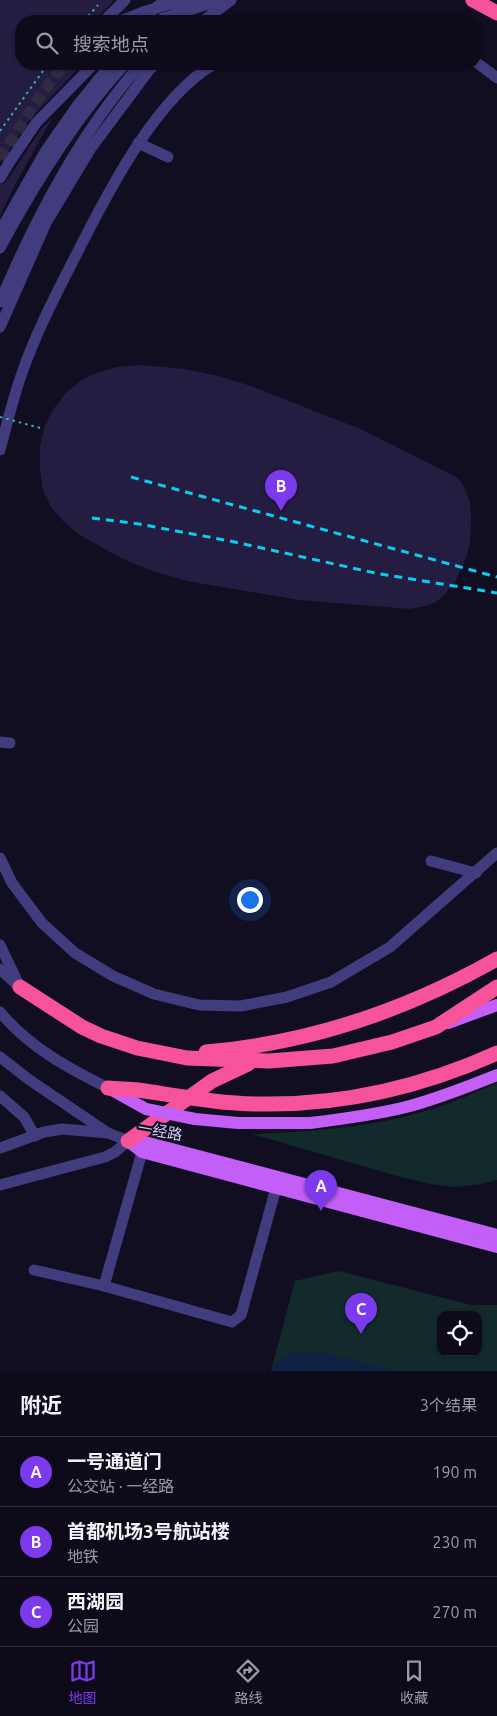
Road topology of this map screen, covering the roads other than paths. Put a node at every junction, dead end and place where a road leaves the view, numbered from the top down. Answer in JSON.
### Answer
{"nodes":[{"id":1,"x":124,"y":0,"type":"edge"},
{"id":2,"x":166,"y":0,"type":"edge"},
{"id":3,"x":183,"y":0,"type":"edge"},
{"id":4,"x":192,"y":0,"type":"edge"},
{"id":5,"x":197,"y":0,"type":"edge"},
{"id":6,"x":222,"y":0,"type":"edge"},
{"id":7,"x":231,"y":0,"type":"edge"},
{"id":8,"x":473,"y":0,"type":"edge"},
{"id":9,"x":497,"y":13,"type":"edge"},
{"id":10,"x":110,"y":15,"type":"edge"},
{"id":11,"x":135,"y":15,"type":"edge"},
{"id":12,"x":146,"y":15,"type":"edge"},
{"id":13,"x":173,"y":15,"type":"edge"},
{"id":14,"x":173,"y":15,"type":"edge"},
{"id":15,"x":186,"y":15,"type":"edge"},
{"id":16,"x":212,"y":15,"type":"edge"},
{"id":17,"x":482,"y":67,"type":"edge"},
{"id":18,"x":88,"y":70,"type":"edge"},
{"id":19,"x":107,"y":70,"type":"edge"},
{"id":20,"x":120,"y":70,"type":"edge"},
{"id":21,"x":136,"y":70,"type":"edge"},
{"id":22,"x":149,"y":70,"type":"edge"},
{"id":23,"x":203,"y":70,"type":"edge"},
{"id":24,"x":497,"y":78,"type":"edge"},
{"id":25,"x":138,"y":143,"type":"junction"},
{"id":26,"x":168,"y":156,"type":"dead end"},
{"id":27,"x":0,"y":178,"type":"edge"},
{"id":28,"x":0,"y":230,"type":"edge"},
{"id":29,"x":0,"y":248,"type":"edge"},
{"id":30,"x":0,"y":302,"type":"edge"},
{"id":31,"x":0,"y":327,"type":"edge"},
{"id":32,"x":0,"y":450,"type":"edge"},
{"id":33,"x":497,"y":853,"type":"edge"},
{"id":34,"x":0,"y":858,"type":"edge"},
{"id":35,"x":430,"y":861,"type":"dead end"},
{"id":36,"x":476,"y":873,"type":"junction"},
{"id":37,"x":0,"y":945,"type":"edge"},
{"id":38,"x":497,"y":959,"type":"edge"},
{"id":39,"x":0,"y":969,"type":"edge"},
{"id":40,"x":20,"y":987,"type":"junction"},
{"id":41,"x":492,"y":990,"type":"edge"},
{"id":42,"x":497,"y":1005,"type":"edge"},
{"id":43,"x":0,"y":1012,"type":"edge"},
{"id":44,"x":436,"y":1027,"type":"junction"},
{"id":45,"x":497,"y":1053,"type":"edge"},
{"id":46,"x":165,"y":1055,"type":"junction"},
{"id":47,"x":0,"y":1057,"type":"edge"},
{"id":48,"x":261,"y":1061,"type":"junction"},
{"id":49,"x":497,"y":1075,"type":"edge"},
{"id":50,"x":108,"y":1088,"type":"junction"},
{"id":51,"x":0,"y":1096,"type":"edge"},
{"id":52,"x":108,"y":1134,"type":"junction"},
{"id":53,"x":35,"y":1136,"type":"junction"},
{"id":54,"x":128,"y":1141,"type":"junction"},
{"id":55,"x":0,"y":1148,"type":"edge"},
{"id":56,"x":142,"y":1152,"type":"junction"},
{"id":57,"x":0,"y":1185,"type":"edge"},
{"id":58,"x":276,"y":1188,"type":"junction"},
{"id":59,"x":494,"y":1237,"type":"edge"},
{"id":60,"x":34,"y":1270,"type":"dead end"},
{"id":61,"x":104,"y":1286,"type":"junction"}],
"edges":[{"from":1,"to":10,"type":"street"},
{"from":2,"to":12,"type":"street","bridge":true},
{"from":3,"to":11,"type":"street"},
{"from":4,"to":13,"type":"street","bridge":true},
{"from":5,"to":15,"type":"street","bridge":true},
{"from":6,"to":14,"type":"street"},
{"from":7,"to":16,"type":"street"},
{"from":8,"to":9,"type":"highway"},
{"from":17,"to":24,"type":"street"},
{"from":18,"to":27,"type":"street"},
{"from":19,"to":28,"type":"street"},
{"from":20,"to":29,"type":"street"},
{"from":21,"to":30,"type":"street"},
{"from":22,"to":31,"type":"street"},
{"from":23,"to":25,"type":"street"},
{"from":25,"to":26,"type":"street"},
{"from":25,"to":32,"type":"street"},
{"from":33,"to":36,"type":"street"},
{"from":34,"to":36,"type":"street"},
{"from":35,"to":36,"type":"street"},
{"from":37,"to":40,"type":"street"},
{"from":38,"to":46,"type":"highway"},
{"from":39,"to":40,"type":"street"},
{"from":40,"to":46,"type":"highway"},
{"from":41,"to":44,"type":"highway"},
{"from":42,"to":44,"type":"main road"},
{"from":43,"to":50,"type":"street"},
{"from":44,"to":48,"type":"highway"},
{"from":45,"to":50,"type":"highway","bridge":true},
{"from":46,"to":48,"type":"highway"},
{"from":47,"to":52,"type":"street"},
{"from":48,"to":54,"type":"highway"},
{"from":49,"to":50,"type":"main road","bridge":true},
{"from":51,"to":53,"type":"street"},
{"from":52,"to":53,"type":"street"},
{"from":52,"to":54,"type":"street"},
{"from":53,"to":55,"type":"street"},
{"from":54,"to":56,"type":"main road","name":"一经路"},
{"from":54,"to":57,"type":"street"},
{"from":54,"to":59,"type":"main road","name":"一经路"},
{"from":56,"to":58,"type":"main road","name":"一经路"},
{"from":56,"to":61,"type":"street"},
{"from":58,"to":59,"type":"main road","name":"一经路"},
{"from":58,"to":61,"type":"street"},
{"from":60,"to":61,"type":"street"}]}
